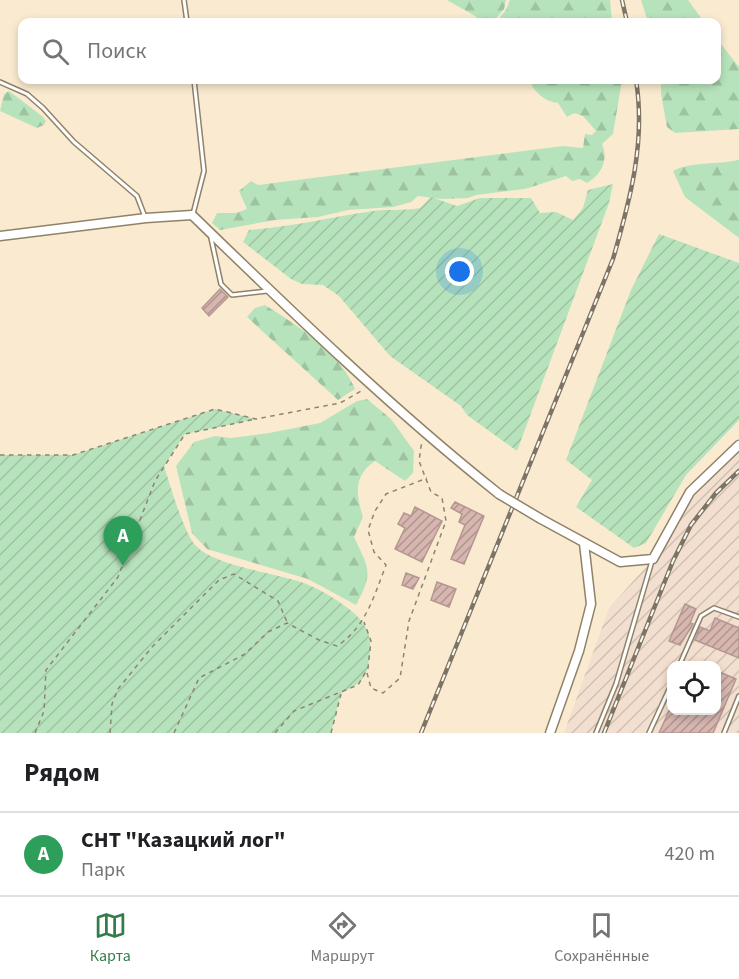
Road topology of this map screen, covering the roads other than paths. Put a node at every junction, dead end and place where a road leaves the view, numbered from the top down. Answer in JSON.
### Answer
{"nodes":[{"id":1,"x":184,"y":0,"type":"edge"},
{"id":2,"x":186,"y":18,"type":"edge"},
{"id":3,"x":0,"y":82,"type":"edge"},
{"id":4,"x":194,"y":84,"type":"edge"},
{"id":5,"x":192,"y":215,"type":"junction"},
{"id":6,"x":146,"y":218,"type":"junction"},
{"id":7,"x":210,"y":233,"type":"junction"},
{"id":8,"x":0,"y":236,"type":"edge"},
{"id":9,"x":271,"y":290,"type":"junction"},
{"id":10,"x":739,"y":445,"type":"edge"},
{"id":11,"x":584,"y":543,"type":"junction"},
{"id":12,"x":653,"y":559,"type":"junction"},
{"id":13,"x":739,"y":617,"type":"edge"},
{"id":14,"x":681,"y":661,"type":"edge"},
{"id":15,"x":667,"y":694,"type":"edge"},
{"id":16,"x":739,"y":696,"type":"edge"},
{"id":17,"x":550,"y":733,"type":"edge"},
{"id":18,"x":596,"y":733,"type":"edge"},
{"id":19,"x":649,"y":733,"type":"edge"},
{"id":20,"x":724,"y":733,"type":"edge"}],
"edges":[{"from":1,"to":2,"type":"lane"},
{"from":3,"to":6,"type":"lane"},
{"from":4,"to":5,"type":"lane"},
{"from":5,"to":6,"type":"street"},
{"from":5,"to":7,"type":"street"},
{"from":6,"to":8,"type":"street"},
{"from":7,"to":9,"type":"street"},
{"from":7,"to":9,"type":"lane"},
{"from":9,"to":11,"type":"street","bridge":true},
{"from":10,"to":12,"type":"street"},
{"from":11,"to":12,"type":"street"},
{"from":11,"to":17,"type":"street"},
{"from":12,"to":18,"type":"lane"},
{"from":13,"to":14,"type":"lane"},
{"from":15,"to":19,"type":"lane"},
{"from":16,"to":20,"type":"lane"}]}
